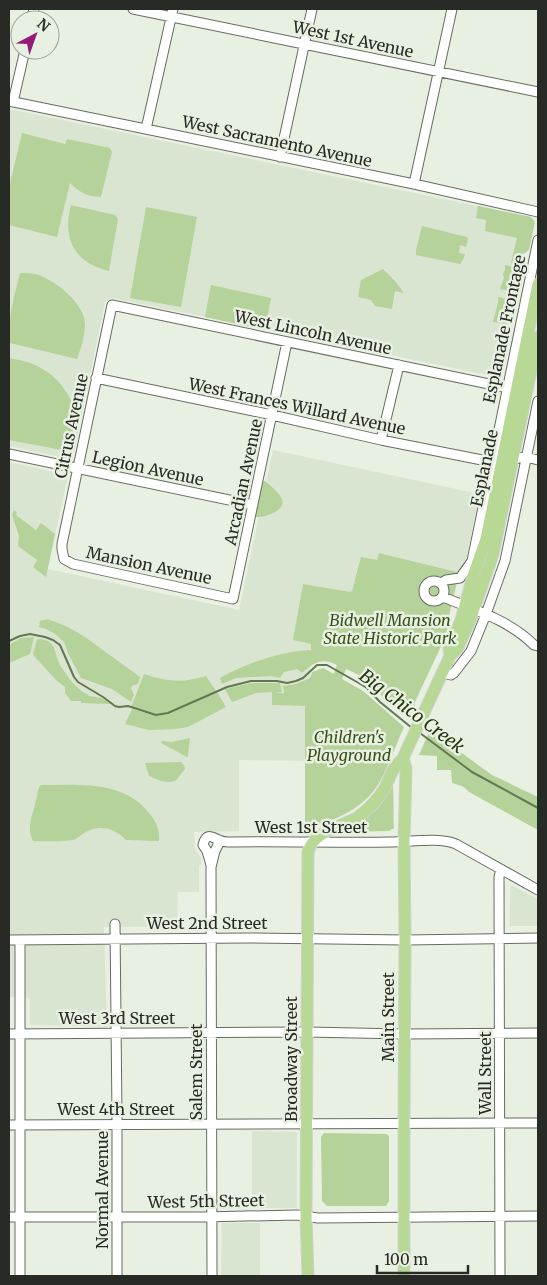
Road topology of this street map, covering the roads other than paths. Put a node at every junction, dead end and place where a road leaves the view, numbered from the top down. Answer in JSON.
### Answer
{"nodes":[{"id":1,"x":133,"y":9,"type":"edge"},
{"id":2,"x":312,"y":9,"type":"edge"},
{"id":3,"x":452,"y":9,"type":"edge"},
{"id":4,"x":172,"y":13,"type":"edge"},
{"id":5,"x":304,"y":44,"type":"junction"},
{"id":6,"x":22,"y":60,"type":"edge"},
{"id":7,"x":438,"y":71,"type":"junction"},
{"id":8,"x":538,"y":92,"type":"edge"},
{"id":9,"x":11,"y":101,"type":"edge"},
{"id":10,"x":146,"y":129,"type":"junction"},
{"id":11,"x":280,"y":157,"type":"junction"},
{"id":12,"x":414,"y":184,"type":"junction"},
{"id":13,"x":538,"y":212,"type":"edge"},
{"id":14,"x":538,"y":240,"type":"edge"},
{"id":15,"x":538,"y":284,"type":"edge"},
{"id":16,"x":112,"y":304,"type":"joint"},
{"id":17,"x":538,"y":337,"type":"edge"},
{"id":18,"x":287,"y":342,"type":"junction"},
{"id":19,"x":399,"y":366,"type":"junction"},
{"id":20,"x":535,"y":374,"type":"edge"},
{"id":21,"x":96,"y":378,"type":"junction"},
{"id":22,"x":513,"y":385,"type":"junction"},
{"id":23,"x":538,"y":401,"type":"edge"},
{"id":24,"x":272,"y":415,"type":"junction"},
{"id":25,"x":381,"y":440,"type":"junction"},
{"id":26,"x":9,"y":454,"type":"edge"},
{"id":27,"x":526,"y":457,"type":"junction"},
{"id":28,"x":503,"y":460,"type":"junction"},
{"id":29,"x":538,"y":460,"type":"edge"},
{"id":30,"x":78,"y":469,"type":"junction"},
{"id":31,"x":253,"y":505,"type":"junction"},
{"id":32,"x":62,"y":554,"type":"joint"},
{"id":33,"x":441,"y":582,"type":"junction"},
{"id":34,"x":442,"y":598,"type":"junction"},
{"id":35,"x":233,"y":599,"type":"joint"},
{"id":36,"x":470,"y":608,"type":"junction"},
{"id":37,"x":486,"y":614,"type":"junction"},
{"id":38,"x":536,"y":646,"type":"edge"},
{"id":39,"x":538,"y":655,"type":"edge"},
{"id":40,"x":442,"y":673,"type":"junction"},
{"id":41,"x":403,"y":758,"type":"junction"},
{"id":42,"x":218,"y":840,"type":"junction"},
{"id":43,"x":404,"y":842,"type":"junction"},
{"id":44,"x":313,"y":843,"type":"junction"},
{"id":45,"x":211,"y":851,"type":"junction"},
{"id":46,"x":501,"y":869,"type":"junction"},
{"id":47,"x":538,"y":890,"type":"edge"},
{"id":48,"x":115,"y":924,"type":"dead end"},
{"id":49,"x":211,"y":938,"type":"junction"},
{"id":50,"x":308,"y":938,"type":"junction"},
{"id":51,"x":500,"y":938,"type":"junction"},
{"id":52,"x":538,"y":938,"type":"edge"},
{"id":53,"x":114,"y":939,"type":"junction"},
{"id":54,"x":9,"y":940,"type":"edge"},
{"id":55,"x":20,"y":940,"type":"junction"},
{"id":56,"x":405,"y":940,"type":"junction"},
{"id":57,"x":211,"y":1032,"type":"junction"},
{"id":58,"x":307,"y":1032,"type":"junction"},
{"id":59,"x":116,"y":1033,"type":"junction"},
{"id":60,"x":500,"y":1033,"type":"junction"},
{"id":61,"x":538,"y":1033,"type":"edge"},
{"id":62,"x":9,"y":1034,"type":"edge"},
{"id":63,"x":20,"y":1034,"type":"junction"},
{"id":64,"x":404,"y":1034,"type":"junction"},
{"id":65,"x":404,"y":1123,"type":"junction"},
{"id":66,"x":500,"y":1123,"type":"junction"},
{"id":67,"x":538,"y":1123,"type":"edge"},
{"id":68,"x":212,"y":1124,"type":"junction"},
{"id":69,"x":308,"y":1124,"type":"junction"},
{"id":70,"x":9,"y":1125,"type":"edge"},
{"id":71,"x":20,"y":1125,"type":"junction"},
{"id":72,"x":117,"y":1125,"type":"junction"},
{"id":73,"x":306,"y":1216,"type":"junction"},
{"id":74,"x":404,"y":1216,"type":"junction"},
{"id":75,"x":500,"y":1216,"type":"junction"},
{"id":76,"x":538,"y":1216,"type":"edge"},
{"id":77,"x":9,"y":1217,"type":"edge"},
{"id":78,"x":20,"y":1217,"type":"junction"},
{"id":79,"x":117,"y":1217,"type":"junction"},
{"id":80,"x":212,"y":1217,"type":"junction"},
{"id":81,"x":20,"y":1276,"type":"edge"},
{"id":82,"x":116,"y":1276,"type":"edge"},
{"id":83,"x":212,"y":1276,"type":"edge"},
{"id":84,"x":308,"y":1276,"type":"edge"},
{"id":85,"x":404,"y":1276,"type":"edge"},
{"id":86,"x":500,"y":1276,"type":"edge"}],
"edges":[{"from":1,"to":4,"type":"street","name":"West 1st Avenue"},
{"from":2,"to":5,"type":"street"},
{"from":3,"to":7,"type":"street"},
{"from":4,"to":5,"type":"street","name":"West 1st Avenue"},
{"from":4,"to":10,"type":"street"},
{"from":5,"to":7,"type":"street","name":"West 1st Avenue"},
{"from":5,"to":11,"type":"street"},
{"from":6,"to":9,"type":"street"},
{"from":7,"to":8,"type":"street","name":"West 1st Avenue"},
{"from":7,"to":12,"type":"street"},
{"from":9,"to":10,"type":"street","name":"West Sacramento Avenue"},
{"from":10,"to":11,"type":"street","name":"West Sacramento Avenue"},
{"from":11,"to":12,"type":"street","name":"West Sacramento Avenue"},
{"from":12,"to":13,"type":"street","name":"West Sacramento Avenue"},
{"from":14,"to":22,"type":"street","name":"Esplanade Frontage"},
{"from":15,"to":22,"type":"main road","name":"Esplanade"},
{"from":16,"to":18,"type":"street","name":"West Lincoln Avenue"},
{"from":16,"to":21,"type":"street","name":"Citrus Avenue"},
{"from":17,"to":20,"type":"main road","name":"Esplanade"},
{"from":18,"to":19,"type":"street","name":"West Lincoln Avenue"},
{"from":18,"to":24,"type":"street","name":"Arcadian Avenue"},
{"from":19,"to":22,"type":"street","name":"West Lincoln Avenue"},
{"from":19,"to":25,"type":"street"},
{"from":20,"to":22,"type":"street"},
{"from":20,"to":28,"type":"main road","name":"Esplanade"},
{"from":21,"to":24,"type":"street","name":"West Frances Willard Avenue"},
{"from":21,"to":30,"type":"street","name":"Citrus Avenue"},
{"from":22,"to":28,"type":"main road","name":"Esplanade"},
{"from":23,"to":27,"type":"street"},
{"from":24,"to":25,"type":"street","name":"West Frances Willard Avenue"},
{"from":24,"to":31,"type":"street","name":"Arcadian Avenue"},
{"from":25,"to":28,"type":"street","name":"West Frances Willard Avenue"},
{"from":26,"to":30,"type":"street","name":"Legion Avenue"},
{"from":27,"to":28,"type":"street","name":"West Frances Willard Avenue"},
{"from":27,"to":29,"type":"street"},
{"from":27,"to":37,"type":"street"},
{"from":28,"to":33,"type":"street"},
{"from":28,"to":36,"type":"main road","name":"Esplanade"},
{"from":30,"to":31,"type":"street","name":"Legion Avenue"},
{"from":30,"to":32,"type":"street","name":"Citrus Avenue"},
{"from":31,"to":35,"type":"street","name":"Arcadian Avenue"},
{"from":32,"to":35,"type":"street","name":"Mansion Avenue"},
{"from":33,"to":34,"type":"street"},
{"from":33,"to":34,"type":"street"},
{"from":34,"to":36,"type":"street"},
{"from":36,"to":37,"type":"street"},
{"from":36,"to":40,"type":"main road","name":"Esplanade"},
{"from":37,"to":38,"type":"street"},
{"from":37,"to":40,"type":"street"},
{"from":38,"to":39,"type":"street"},
{"from":40,"to":41,"type":"main road","name":"Esplanade"},
{"from":41,"to":43,"type":"main road","name":"Main Street"},
{"from":41,"to":44,"type":"main road","name":"Esplanade"},
{"from":42,"to":44,"type":"street","name":"West 1st Street"},
{"from":42,"to":45,"type":"street"},
{"from":42,"to":45,"type":"street"},
{"from":43,"to":44,"type":"street","name":"West 1st Street"},
{"from":43,"to":46,"type":"street","name":"West 1st Street"},
{"from":43,"to":56,"type":"main road","name":"Main Street"},
{"from":44,"to":50,"type":"main road","name":"Broadway Street"},
{"from":45,"to":49,"type":"street","name":"Salem Street"},
{"from":46,"to":47,"type":"street","name":"West 1st Street"},
{"from":46,"to":51,"type":"street","name":"Wall Street"},
{"from":48,"to":53,"type":"street","name":"Normal Avenue"},
{"from":49,"to":50,"type":"street","name":"West 2nd Street"},
{"from":49,"to":53,"type":"street","name":"West 2nd Street"},
{"from":49,"to":57,"type":"street","name":"Salem Street"},
{"from":50,"to":56,"type":"street","name":"West 2nd Street"},
{"from":50,"to":58,"type":"main road","name":"Broadway Street"},
{"from":51,"to":52,"type":"street","name":"West 2nd Street"},
{"from":51,"to":56,"type":"street","name":"West 2nd Street"},
{"from":51,"to":60,"type":"street","name":"Wall Street"},
{"from":53,"to":55,"type":"street","name":"West 2nd Street"},
{"from":53,"to":59,"type":"street","name":"Normal Avenue"},
{"from":54,"to":55,"type":"street","name":"West 2nd Street"},
{"from":55,"to":63,"type":"street"},
{"from":56,"to":64,"type":"main road","name":"Main Street"},
{"from":57,"to":58,"type":"street","name":"West 3rd Street"},
{"from":57,"to":59,"type":"street","name":"West 3rd Street"},
{"from":57,"to":68,"type":"street","name":"Salem Street"},
{"from":58,"to":64,"type":"street","name":"West 3rd Street"},
{"from":58,"to":69,"type":"main road","name":"Broadway Street"},
{"from":59,"to":63,"type":"street","name":"West 3rd Street"},
{"from":59,"to":72,"type":"street","name":"Normal Avenue"},
{"from":60,"to":61,"type":"street","name":"West 3rd Street"},
{"from":60,"to":64,"type":"street","name":"West 3rd Street"},
{"from":60,"to":66,"type":"street","name":"Wall Street"},
{"from":62,"to":63,"type":"street","name":"West 3rd Street"},
{"from":63,"to":71,"type":"street"},
{"from":64,"to":65,"type":"main road","name":"Main Street"},
{"from":65,"to":66,"type":"street","name":"West 4th Street"},
{"from":65,"to":69,"type":"street","name":"West 4th Street"},
{"from":65,"to":74,"type":"main road","name":"Main Street"},
{"from":66,"to":67,"type":"street","name":"West 4th Street"},
{"from":66,"to":75,"type":"street","name":"Wall Street"},
{"from":68,"to":69,"type":"street","name":"West 4th Street"},
{"from":68,"to":72,"type":"street","name":"West 4th Street"},
{"from":68,"to":80,"type":"street","name":"Salem Street"},
{"from":69,"to":73,"type":"main road","name":"Broadway Street"},
{"from":70,"to":71,"type":"street","name":"West 4th Street"},
{"from":71,"to":72,"type":"street","name":"West 4th Street"},
{"from":71,"to":78,"type":"street"},
{"from":72,"to":79,"type":"street","name":"Normal Avenue"},
{"from":73,"to":74,"type":"street","name":"West 5th Street"},
{"from":73,"to":80,"type":"street","name":"West 5th Street"},
{"from":73,"to":84,"type":"main road","name":"Broadway Street"},
{"from":74,"to":75,"type":"street","name":"West 5th Street"},
{"from":74,"to":85,"type":"main road","name":"Main Street"},
{"from":75,"to":76,"type":"street","name":"West 5th Street"},
{"from":75,"to":86,"type":"street","name":"Wall Street"},
{"from":77,"to":78,"type":"street","name":"West 5th Street"},
{"from":78,"to":79,"type":"street","name":"West 5th Street"},
{"from":78,"to":81,"type":"street"},
{"from":79,"to":80,"type":"street","name":"West 5th Street"},
{"from":79,"to":82,"type":"street","name":"Normal Avenue"},
{"from":80,"to":83,"type":"street","name":"Salem Street"}]}
